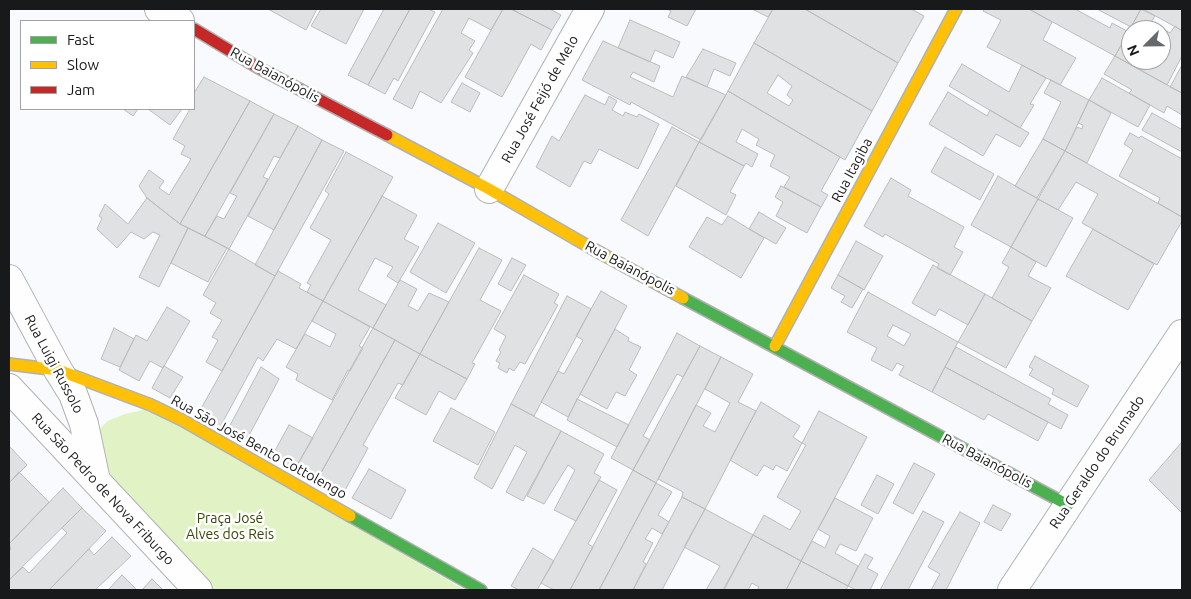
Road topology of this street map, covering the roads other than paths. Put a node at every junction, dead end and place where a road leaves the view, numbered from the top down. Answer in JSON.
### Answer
{"nodes":[{"id":1,"x":159,"y":9,"type":"edge"},
{"id":2,"x":590,"y":9,"type":"edge"},
{"id":3,"x":956,"y":9,"type":"edge"},
{"id":4,"x":178,"y":20,"type":"edge"},
{"id":5,"x":195,"y":30,"type":"edge"},
{"id":6,"x":489,"y":189,"type":"junction"},
{"id":7,"x":9,"y":279,"type":"edge"},
{"id":8,"x":1182,"y":334,"type":"edge"},
{"id":9,"x":775,"y":346,"type":"junction"},
{"id":10,"x":9,"y":364,"type":"edge"},
{"id":11,"x":58,"y":370,"type":"junction"},
{"id":12,"x":9,"y":388,"type":"edge"},
{"id":13,"x":96,"y":481,"type":"junction"},
{"id":14,"x":1068,"y":505,"type":"junction"},
{"id":15,"x":198,"y":590,"type":"edge"},
{"id":16,"x":481,"y":590,"type":"edge"},
{"id":17,"x":1012,"y":590,"type":"edge"}],
"edges":[{"from":1,"to":4,"type":"street"},
{"from":2,"to":6,"type":"street","name":"Rua José Feijó de Melo"},
{"from":3,"to":9,"type":"street","name":"Rua Itagiba"},
{"from":5,"to":6,"type":"street","name":"Rua Baianópolis"},
{"from":6,"to":9,"type":"street","name":"Rua Baianópolis"},
{"from":7,"to":11,"type":"street","name":"Rua Luigi Russolo"},
{"from":8,"to":14,"type":"street","name":"Rua Geraldo do Brumado"},
{"from":9,"to":14,"type":"street","name":"Rua Baianópolis"},
{"from":10,"to":11,"type":"street","name":"Rua São José Bento Cottolengo"},
{"from":11,"to":13,"type":"street","name":"Rua Luigi Russolo"},
{"from":11,"to":16,"type":"street","name":"Rua São José Bento Cottolengo"},
{"from":12,"to":13,"type":"street","name":"Rua São Pedro de Nova Friburgo"},
{"from":13,"to":15,"type":"street","name":"Rua São Pedro de Nova Friburgo"},
{"from":14,"to":17,"type":"street","name":"Rua Geraldo do Brumado"}]}
